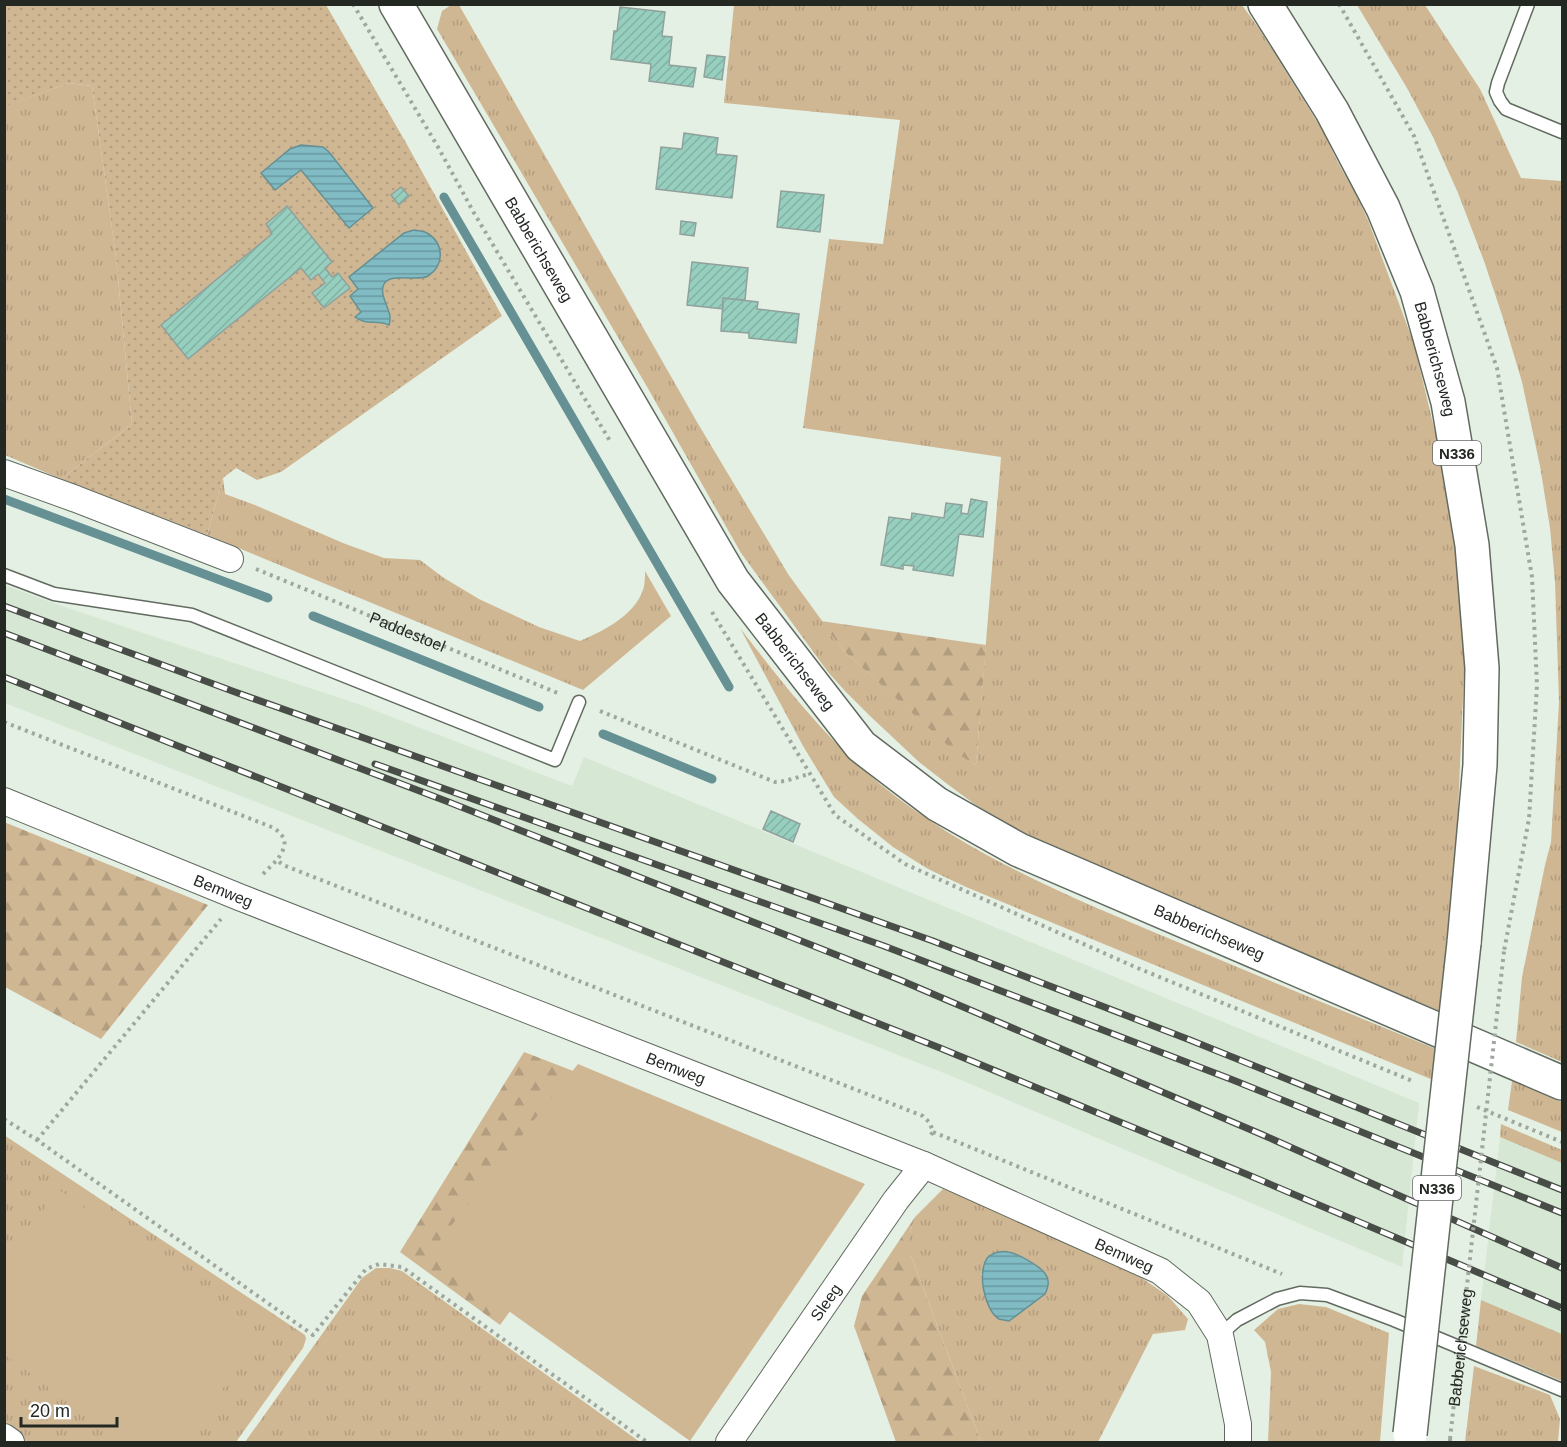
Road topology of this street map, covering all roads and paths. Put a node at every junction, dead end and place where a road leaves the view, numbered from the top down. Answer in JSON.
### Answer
{"nodes":[{"id":1,"x":396,"y":4,"type":"edge"},
{"id":2,"x":1265,"y":4,"type":"edge"},
{"id":3,"x":1528,"y":4,"type":"edge"},
{"id":4,"x":1563,"y":132,"type":"edge"},
{"id":5,"x":4,"y":473,"type":"edge"},
{"id":6,"x":230,"y":559,"type":"joint"},
{"id":7,"x":4,"y":575,"type":"edge"},
{"id":8,"x":579,"y":702,"type":"junction"},
{"id":9,"x":4,"y":722,"type":"edge"},
{"id":10,"x":4,"y":801,"type":"edge"},
{"id":11,"x":277,"y":860,"type":"dead end"},
{"id":12,"x":1504,"y":951,"type":"dead end"},
{"id":13,"x":1563,"y":1083,"type":"edge"},
{"id":14,"x":1423,"y":1085,"type":"dead end"},
{"id":15,"x":1477,"y":1107,"type":"dead end"},
{"id":16,"x":4,"y":1119,"type":"edge"},
{"id":17,"x":933,"y":1132,"type":"dead end"},
{"id":18,"x":1563,"y":1142,"type":"edge"},
{"id":19,"x":924,"y":1165,"type":"junction"},
{"id":20,"x":1300,"y":1293,"type":"junction"},
{"id":21,"x":1220,"y":1335,"type":"junction"},
{"id":22,"x":1563,"y":1390,"type":"edge"},
{"id":23,"x":4,"y":1437,"type":"edge"},
{"id":24,"x":1409,"y":1438,"type":"edge"},
{"id":25,"x":1450,"y":1441,"type":"edge"},
{"id":26,"x":11,"y":1443,"type":"edge"},
{"id":27,"x":647,"y":1443,"type":"edge"},
{"id":28,"x":729,"y":1443,"type":"edge"},
{"id":29,"x":1238,"y":1443,"type":"edge"}],
"edges":[{"from":1,"to":13,"type":"street","name":"Babberichseweg"},
{"from":2,"to":24,"type":"street","name":"Babberichseweg","number":"N336","bridge":true},
{"from":3,"to":4,"type":"lane"},
{"from":5,"to":6,"type":"street"},
{"from":6,"to":8,"type":"path","name":"Paddestoel"},
{"from":7,"to":8,"type":"lane"},
{"from":8,"to":14,"type":"path","name":"Paddestoel"},
{"from":9,"to":11,"type":"path"},
{"from":10,"to":19,"type":"street","name":"Bemweg"},
{"from":12,"to":25,"type":"path","name":"Babberichseweg","bridge":true},
{"from":15,"to":18,"type":"path"},
{"from":16,"to":27,"type":"path"},
{"from":17,"to":20,"type":"path"},
{"from":19,"to":21,"type":"street","name":"Bemweg"},
{"from":19,"to":28,"type":"street","name":"Sleeg"},
{"from":20,"to":21,"type":"lane"},
{"from":20,"to":22,"type":"lane"},
{"from":21,"to":29,"type":"street","name":"Bemweg"},
{"from":23,"to":26,"type":"street"}]}
